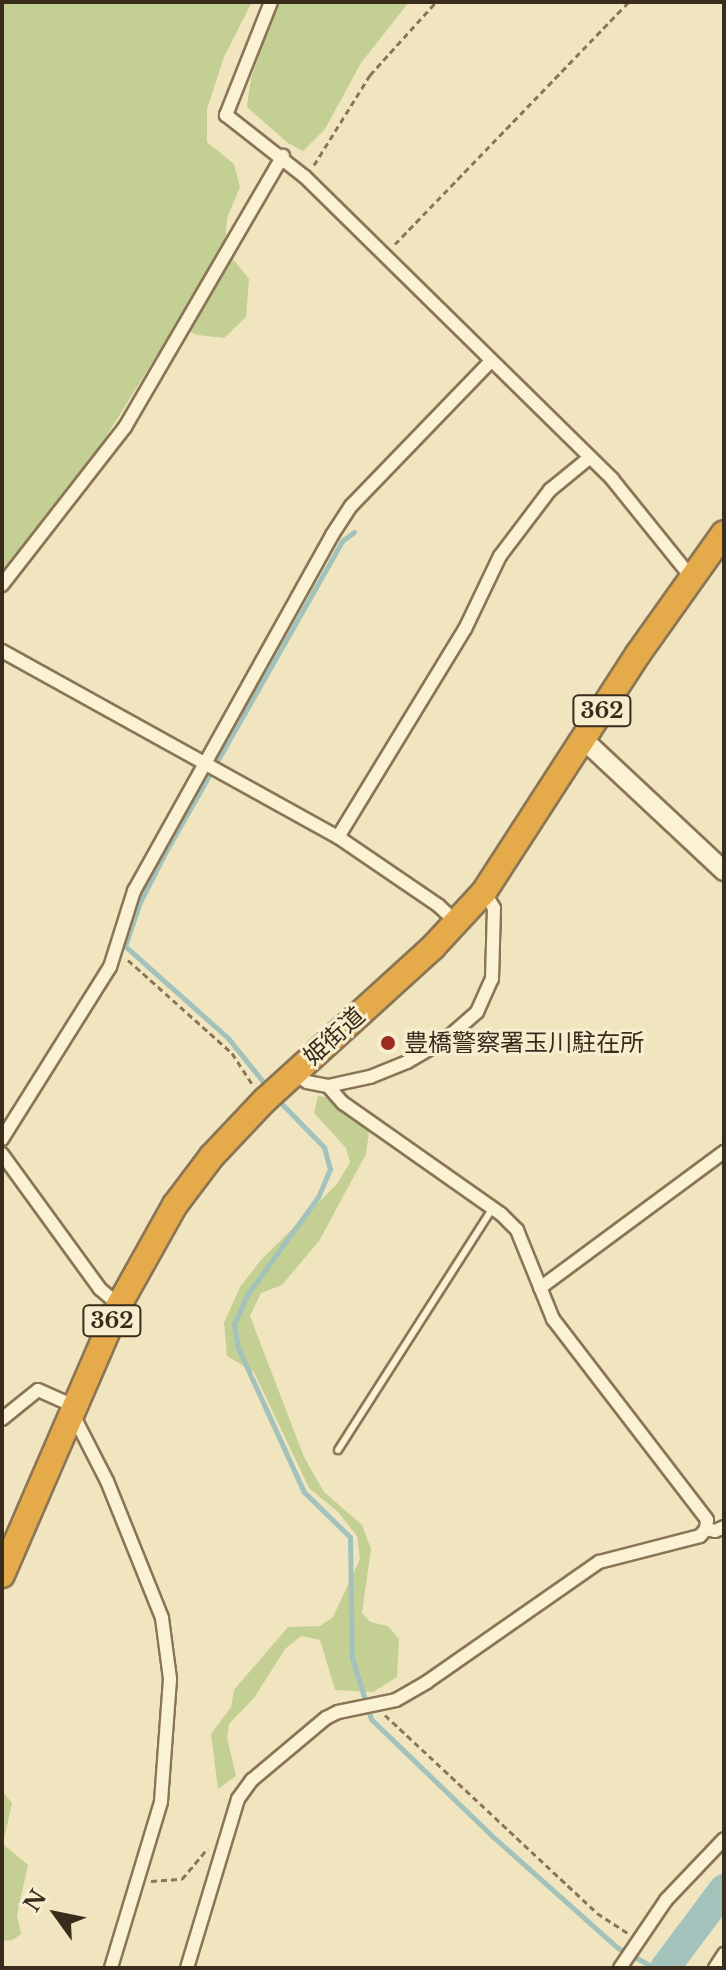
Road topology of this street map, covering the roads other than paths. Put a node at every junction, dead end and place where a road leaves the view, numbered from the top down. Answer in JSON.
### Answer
{"nodes":[{"id":1,"x":271,"y":2,"type":"edge"},
{"id":2,"x":283,"y":156,"type":"junction"},
{"id":3,"x":491,"y":361,"type":"junction"},
{"id":4,"x":589,"y":458,"type":"junction"},
{"id":5,"x":724,"y":533,"type":"edge"},
{"id":6,"x":691,"y":577,"type":"junction"},
{"id":7,"x":2,"y":585,"type":"edge"},
{"id":8,"x":2,"y":651,"type":"edge"},
{"id":9,"x":584,"y":740,"type":"junction"},
{"id":10,"x":211,"y":768,"type":"junction"},
{"id":11,"x":338,"y":837,"type":"junction"},
{"id":12,"x":724,"y":871,"type":"edge"},
{"id":13,"x":484,"y":892,"type":"junction"},
{"id":14,"x":457,"y":923,"type":"junction"},
{"id":15,"x":328,"y":1086,"type":"junction"},
{"id":16,"x":276,"y":1089,"type":"junction"},
{"id":17,"x":2,"y":1139,"type":"edge"},
{"id":18,"x":724,"y":1152,"type":"edge"},
{"id":19,"x":2,"y":1154,"type":"edge"},
{"id":20,"x":493,"y":1208,"type":"junction"},
{"id":21,"x":540,"y":1288,"type":"junction"},
{"id":22,"x":119,"y":1305,"type":"junction"},
{"id":23,"x":71,"y":1415,"type":"junction"},
{"id":24,"x":2,"y":1419,"type":"edge"},
{"id":25,"x":338,"y":1450,"type":"dead end"},
{"id":26,"x":724,"y":1527,"type":"edge"},
{"id":27,"x":706,"y":1529,"type":"junction"},
{"id":28,"x":2,"y":1575,"type":"edge"},
{"id":29,"x":724,"y":1839,"type":"edge"},
{"id":30,"x":724,"y":1954,"type":"edge"},
{"id":31,"x":622,"y":1965,"type":"edge"},
{"id":32,"x":111,"y":1968,"type":"edge"},
{"id":33,"x":187,"y":1968,"type":"edge"},
{"id":34,"x":715,"y":1968,"type":"edge"}],
"edges":[{"from":1,"to":2,"type":"street"},
{"from":2,"to":3,"type":"street"},
{"from":2,"to":7,"type":"street"},
{"from":3,"to":4,"type":"street"},
{"from":3,"to":10,"type":"street"},
{"from":4,"to":6,"type":"street"},
{"from":4,"to":11,"type":"street"},
{"from":5,"to":6,"type":"highway","name":"姫街道","number":"362"},
{"from":6,"to":9,"type":"highway","name":"姫街道","number":"362"},
{"from":8,"to":10,"type":"street"},
{"from":9,"to":12,"type":"street"},
{"from":9,"to":13,"type":"highway","name":"姫街道","number":"362"},
{"from":10,"to":11,"type":"street"},
{"from":10,"to":17,"type":"street"},
{"from":11,"to":14,"type":"street"},
{"from":13,"to":14,"type":"highway","name":"姫街道","number":"362"},
{"from":13,"to":15,"type":"street"},
{"from":14,"to":16,"type":"highway","name":"姫街道","number":"362"},
{"from":15,"to":16,"type":"street"},
{"from":15,"to":20,"type":"street"},
{"from":16,"to":22,"type":"highway","name":"姫街道","number":"362"},
{"from":18,"to":21,"type":"street"},
{"from":19,"to":22,"type":"street"},
{"from":20,"to":21,"type":"street"},
{"from":20,"to":25,"type":"lane"},
{"from":21,"to":27,"type":"street"},
{"from":22,"to":23,"type":"highway","name":"姫街道","number":"362"},
{"from":23,"to":24,"type":"street"},
{"from":23,"to":28,"type":"highway","name":"姫街道","number":"362"},
{"from":23,"to":32,"type":"street"},
{"from":26,"to":27,"type":"street"},
{"from":27,"to":33,"type":"street"},
{"from":29,"to":31,"type":"street"},
{"from":30,"to":34,"type":"street"}]}
